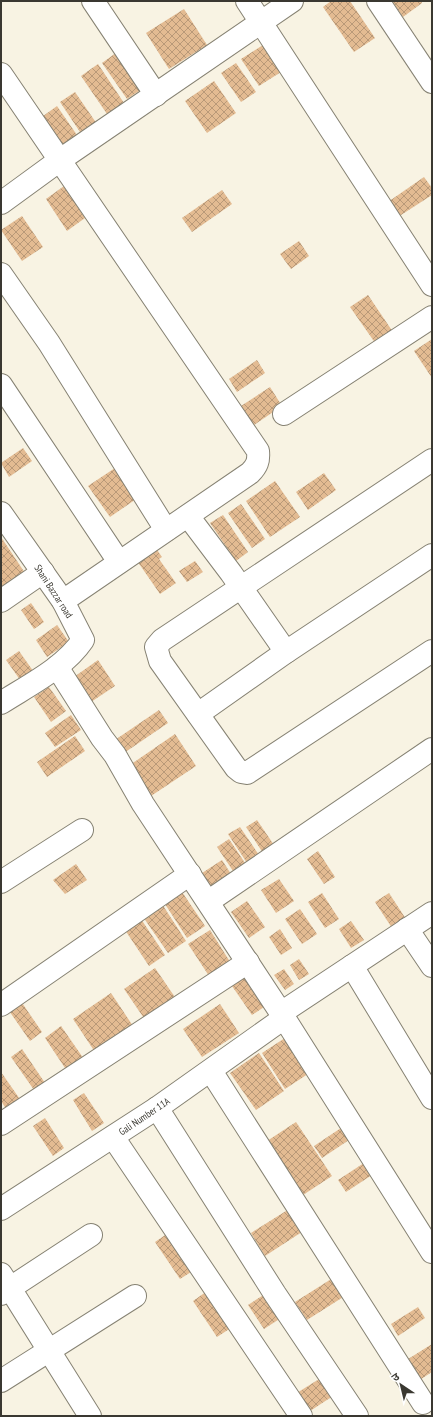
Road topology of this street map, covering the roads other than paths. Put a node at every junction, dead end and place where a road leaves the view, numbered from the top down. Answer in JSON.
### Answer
{"nodes":[{"id":1,"x":93,"y":1,"type":"edge"},
{"id":2,"x":247,"y":1,"type":"edge"},
{"id":3,"x":292,"y":1,"type":"edge"},
{"id":4,"x":378,"y":1,"type":"edge"},
{"id":5,"x":261,"y":21,"type":"junction"},
{"id":6,"x":1,"y":74,"type":"edge"},
{"id":7,"x":432,"y":82,"type":"edge"},
{"id":8,"x":156,"y":95,"type":"junction"},
{"id":9,"x":60,"y":160,"type":"junction"},
{"id":10,"x":1,"y":203,"type":"edge"},
{"id":11,"x":1,"y":274,"type":"edge"},
{"id":12,"x":432,"y":285,"type":"edge"},
{"id":13,"x":432,"y":317,"type":"edge"},
{"id":14,"x":1,"y":385,"type":"edge"},
{"id":15,"x":284,"y":414,"type":"dead end"},
{"id":16,"x":432,"y":460,"type":"edge"},
{"id":17,"x":188,"y":516,"type":"junction"},
{"id":18,"x":3,"y":519,"type":"edge"},
{"id":19,"x":166,"y":530,"type":"junction"},
{"id":20,"x":432,"y":555,"type":"edge"},
{"id":21,"x":119,"y":562,"type":"junction"},
{"id":22,"x":43,"y":572,"type":"junction"},
{"id":23,"x":240,"y":588,"type":"junction"},
{"id":24,"x":1,"y":601,"type":"edge"},
{"id":25,"x":63,"y":601,"type":"junction"},
{"id":26,"x":432,"y":651,"type":"edge"},
{"id":27,"x":286,"y":652,"type":"junction"},
{"id":28,"x":57,"y":667,"type":"junction"},
{"id":29,"x":1,"y":703,"type":"edge"},
{"id":30,"x":198,"y":714,"type":"junction"},
{"id":31,"x":432,"y":749,"type":"edge"},
{"id":32,"x":82,"y":830,"type":"dead end"},
{"id":33,"x":190,"y":874,"type":"junction"},
{"id":34,"x":1,"y":882,"type":"edge"},
{"id":35,"x":209,"y":901,"type":"junction"},
{"id":36,"x":432,"y":912,"type":"edge"},
{"id":37,"x":407,"y":929,"type":"junction"},
{"id":38,"x":248,"y":962,"type":"junction"},
{"id":39,"x":352,"y":966,"type":"junction"},
{"id":40,"x":432,"y":966,"type":"edge"},
{"id":41,"x":1,"y":1004,"type":"edge"},
{"id":42,"x":283,"y":1016,"type":"junction"},
{"id":43,"x":211,"y":1071,"type":"junction"},
{"id":44,"x":432,"y":1098,"type":"edge"},
{"id":45,"x":157,"y":1108,"type":"junction"},
{"id":46,"x":1,"y":1124,"type":"edge"},
{"id":47,"x":113,"y":1137,"type":"junction"},
{"id":48,"x":1,"y":1209,"type":"edge"},
{"id":49,"x":91,"y":1235,"type":"dead end"},
{"id":50,"x":432,"y":1252,"type":"edge"},
{"id":51,"x":4,"y":1286,"type":"edge"},
{"id":52,"x":135,"y":1296,"type":"dead end"},
{"id":53,"x":49,"y":1350,"type":"junction"},
{"id":54,"x":1,"y":1381,"type":"edge"},
{"id":55,"x":423,"y":1403,"type":"dead end"},
{"id":56,"x":90,"y":1416,"type":"edge"},
{"id":57,"x":301,"y":1416,"type":"edge"},
{"id":58,"x":357,"y":1416,"type":"edge"}],
"edges":[{"from":1,"to":8,"type":"street"},
{"from":2,"to":5,"type":"street"},
{"from":3,"to":5,"type":"street"},
{"from":4,"to":7,"type":"street"},
{"from":5,"to":8,"type":"street"},
{"from":5,"to":12,"type":"street"},
{"from":6,"to":9,"type":"street"},
{"from":8,"to":9,"type":"street"},
{"from":9,"to":10,"type":"street"},
{"from":9,"to":17,"type":"street"},
{"from":11,"to":19,"type":"street"},
{"from":13,"to":15,"type":"street"},
{"from":14,"to":21,"type":"street"},
{"from":16,"to":23,"type":"street"},
{"from":17,"to":19,"type":"street"},
{"from":17,"to":23,"type":"street"},
{"from":18,"to":22,"type":"street","name":"Shani Bazzar road"},
{"from":19,"to":21,"type":"street"},
{"from":20,"to":27,"type":"street"},
{"from":21,"to":25,"type":"street"},
{"from":22,"to":24,"type":"street"},
{"from":22,"to":25,"type":"street","name":"Shani Bazzar road"},
{"from":23,"to":27,"type":"street"},
{"from":23,"to":30,"type":"street"},
{"from":25,"to":28,"type":"street","name":"Shani Bazzar road"},
{"from":26,"to":30,"type":"street"},
{"from":27,"to":30,"type":"street"},
{"from":28,"to":29,"type":"street"},
{"from":28,"to":33,"type":"street"},
{"from":31,"to":35,"type":"street"},
{"from":32,"to":34,"type":"street"},
{"from":33,"to":35,"type":"street"},
{"from":33,"to":41,"type":"street"},
{"from":35,"to":38,"type":"street"},
{"from":36,"to":37,"type":"street","name":"Gali Number 11A"},
{"from":37,"to":39,"type":"street","name":"Gali Number 11A"},
{"from":37,"to":40,"type":"street"},
{"from":38,"to":42,"type":"street"},
{"from":38,"to":46,"type":"street"},
{"from":39,"to":42,"type":"street","name":"Gali Number 11A"},
{"from":39,"to":44,"type":"street"},
{"from":42,"to":43,"type":"street","name":"Gali Number 11A"},
{"from":42,"to":50,"type":"street"},
{"from":43,"to":45,"type":"street","name":"Gali Number 11A"},
{"from":43,"to":55,"type":"street"},
{"from":45,"to":47,"type":"street","name":"Gali Number 11A"},
{"from":45,"to":58,"type":"street"},
{"from":47,"to":48,"type":"street","name":"Gali Number 11A"},
{"from":47,"to":57,"type":"street"},
{"from":49,"to":51,"type":"street"},
{"from":51,"to":53,"type":"street"},
{"from":52,"to":53,"type":"street"},
{"from":53,"to":54,"type":"street"},
{"from":53,"to":56,"type":"street"}]}
